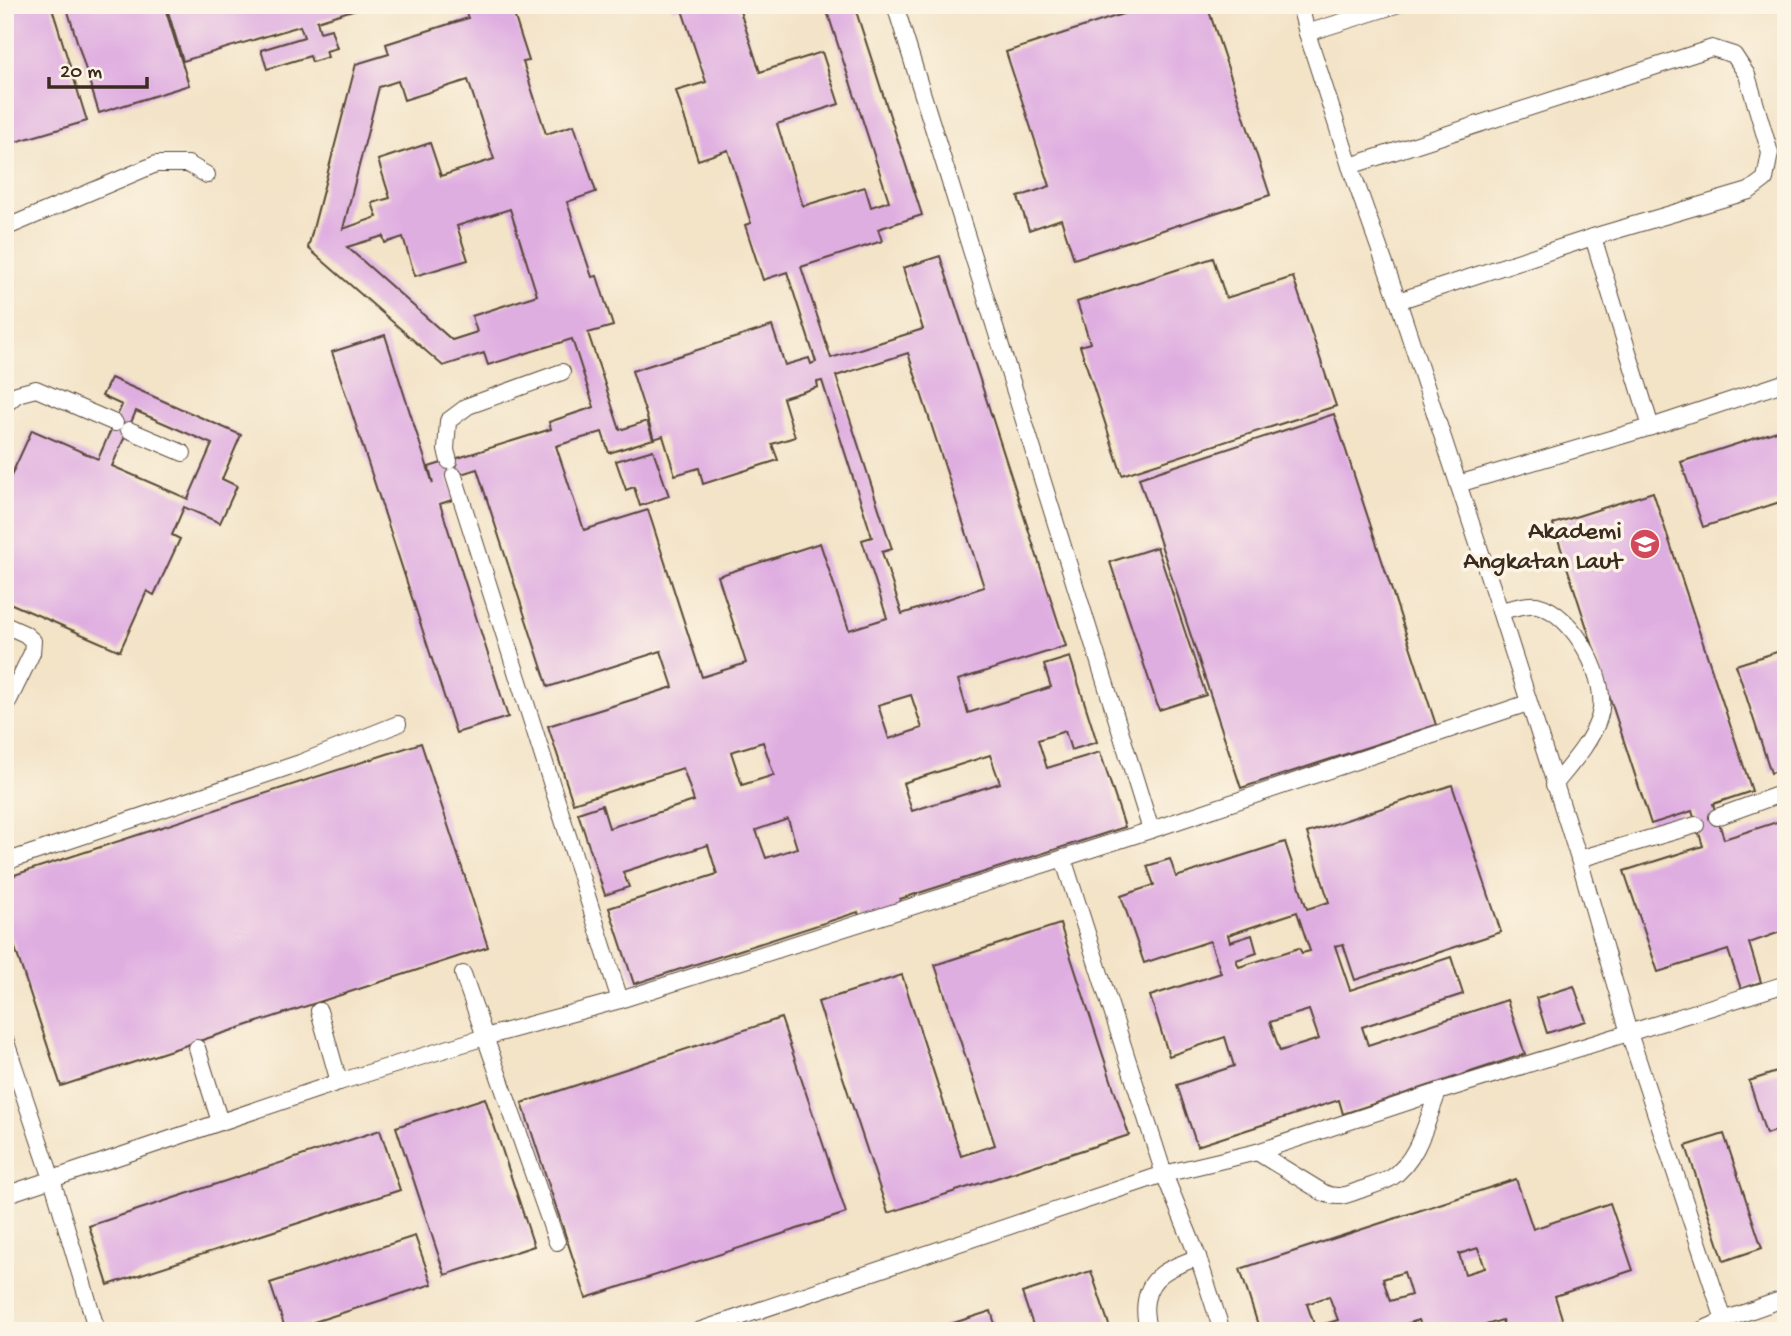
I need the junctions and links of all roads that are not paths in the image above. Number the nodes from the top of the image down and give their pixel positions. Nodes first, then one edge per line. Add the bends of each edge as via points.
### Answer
1 (895, 5) edge
2 (1300, 5) edge
3 (1396, 5) edge
4 (1307, 33) junction
5 (1350, 166) junction
6 (208, 175) dead end
7 (5, 228) edge
8 (1593, 237) junction
9 (1398, 301) junction
10 (562, 372) dead end
11 (1786, 382) edge
12 (5, 405) edge
13 (1651, 426) junction
14 (183, 453) dead end
15 (1458, 484) junction
16 (1500, 611) junction
17 (5, 625) edge
18 (1528, 703) junction
19 (5, 708) edge
20 (398, 724) dead end
21 (1554, 785) junction
22 (1786, 792) edge
23 (1717, 817) dead end
24 (1696, 825) dead end
25 (1151, 830) junction
26 (1063, 858) junction
27 (1579, 859) junction
28 (5, 864) edge
29 (463, 974) dead end
30 (1786, 984) edge
31 (620, 1000) junction
32 (319, 1011) dead end
33 (1629, 1034) junction
34 (485, 1037) junction
35 (5, 1039) edge
36 (197, 1048) dead end
37 (339, 1082) junction
38 (1438, 1092) junction
39 (220, 1122) junction
40 (1257, 1152) junction
41 (1164, 1174) junction
42 (52, 1179) junction
43 (5, 1195) edge
44 (557, 1242) dead end
45 (1198, 1257) junction
46 (1786, 1297) edge
47 (1724, 1320) junction
48 (5, 1325) edge
49 (705, 1330) edge
50 (7, 1331) edge
51 (97, 1331) edge
52 (1149, 1331) edge
53 (1222, 1331) edge
54 (1700, 1331) edge

1 - 25 lane
2 - 4 lane
3 - 4 lane
4 - 5 lane
5 - 8 lane via 1712,48 1734,55 1747,75 1770,153 1765,179 1749,191
5 - 9 lane
6 - 7 lane via 188,164 156,164
8 - 9 lane
8 - 13 lane
9 - 15 lane
10 - 31 lane via 468,406 448,421 446,450
11 - 13 lane
12 - 14 lane via 17,394 36,389
13 - 15 lane
15 - 16 lane
16 - 18 lane
16 - 21 lane via 1536,605 1557,615 1574,631 1599,677 1599,718
17 - 19 lane via 33,641 32,653
18 - 21 lane
18 - 25 lane
20 - 28 lane via 300,763
21 - 27 lane
22 - 23 lane
24 - 27 lane
25 - 26 lane
26 - 31 lane
26 - 41 lane
27 - 33 lane
29 - 34 lane
30 - 33 lane
31 - 34 lane
32 - 37 lane
33 - 38 lane
33 - 47 lane
34 - 37 lane
34 - 44 lane
35 - 42 lane
36 - 39 lane
37 - 39 lane
38 - 40 lane
38 - 40 lane via 1405,1166 1391,1178 1342,1196 1324,1193
39 - 42 lane
40 - 41 lane
41 - 45 lane
41 - 49 lane
42 - 43 lane
42 - 51 lane
45 - 52 lane via 1161,1274 1146,1295
45 - 53 lane
46 - 47 lane
47 - 54 lane
48 - 50 lane

